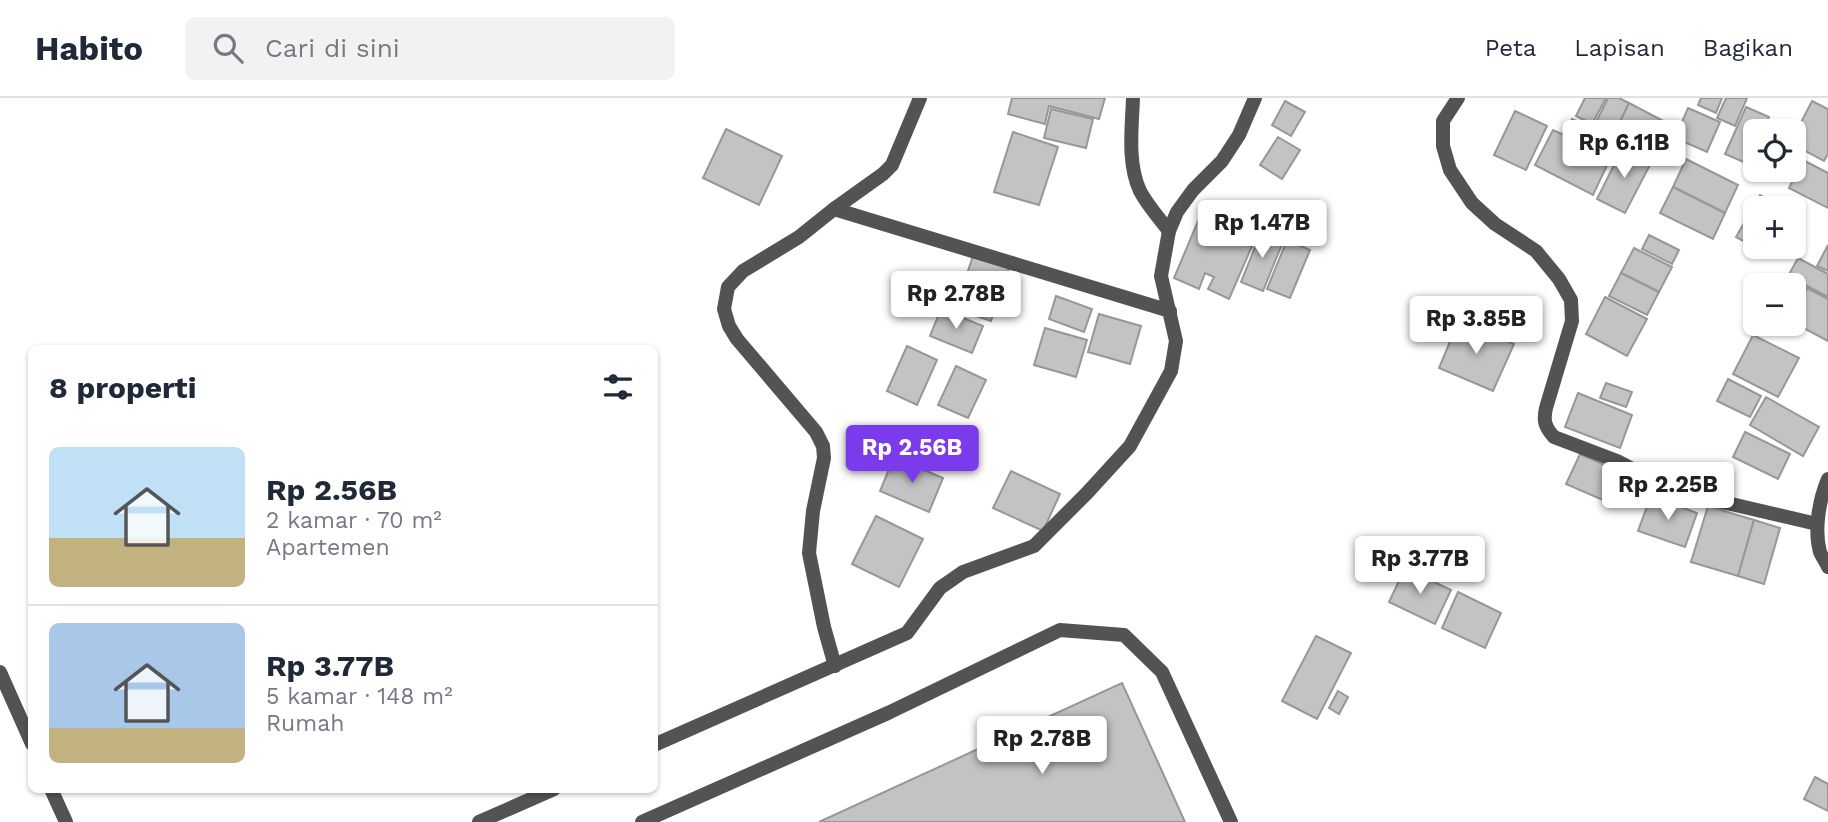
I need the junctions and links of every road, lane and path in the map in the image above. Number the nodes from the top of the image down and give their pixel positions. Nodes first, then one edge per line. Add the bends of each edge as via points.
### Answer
1 (920, 98) edge
2 (1133, 98) edge
3 (1255, 98) edge
4 (1458, 98) edge
5 (834, 209) junction
6 (1169, 231) junction
7 (1170, 311) junction
8 (1828, 479) edge
9 (1817, 524) junction
10 (1828, 567) edge
11 (835, 666) junction
12 (0, 672) edge
13 (28, 735) edge
14 (658, 743) edge
15 (53, 793) edge
16 (545, 793) edge
17 (66, 822) edge
18 (479, 822) edge
19 (642, 822) edge
20 (1231, 822) edge

1 - 5 street via 892,165
2 - 6 street via 1133,166 1147,203
3 - 6 street via 1239,135 1222,161 1193,190
4 - 9 street via 1443,121 1443,146 1450,170 1472,203 1536,251 1571,300 1572,321 1546,408 1548,430 1555,438 1697,496
5 - 7 street
5 - 11 street via 743,271 728,287 724,309 737,339 823,446 809,553
6 - 7 street via 1161,276
7 - 11 street via 1176,341 1171,371 1130,446 1087,494 1034,546 963,572 940,588 907,633
8 - 9 street
9 - 10 street via 1820,552
11 - 14 street
12 - 13 street
15 - 17 street
16 - 18 street
19 - 20 street via 888,713 1060,630 1124,635 1162,672

